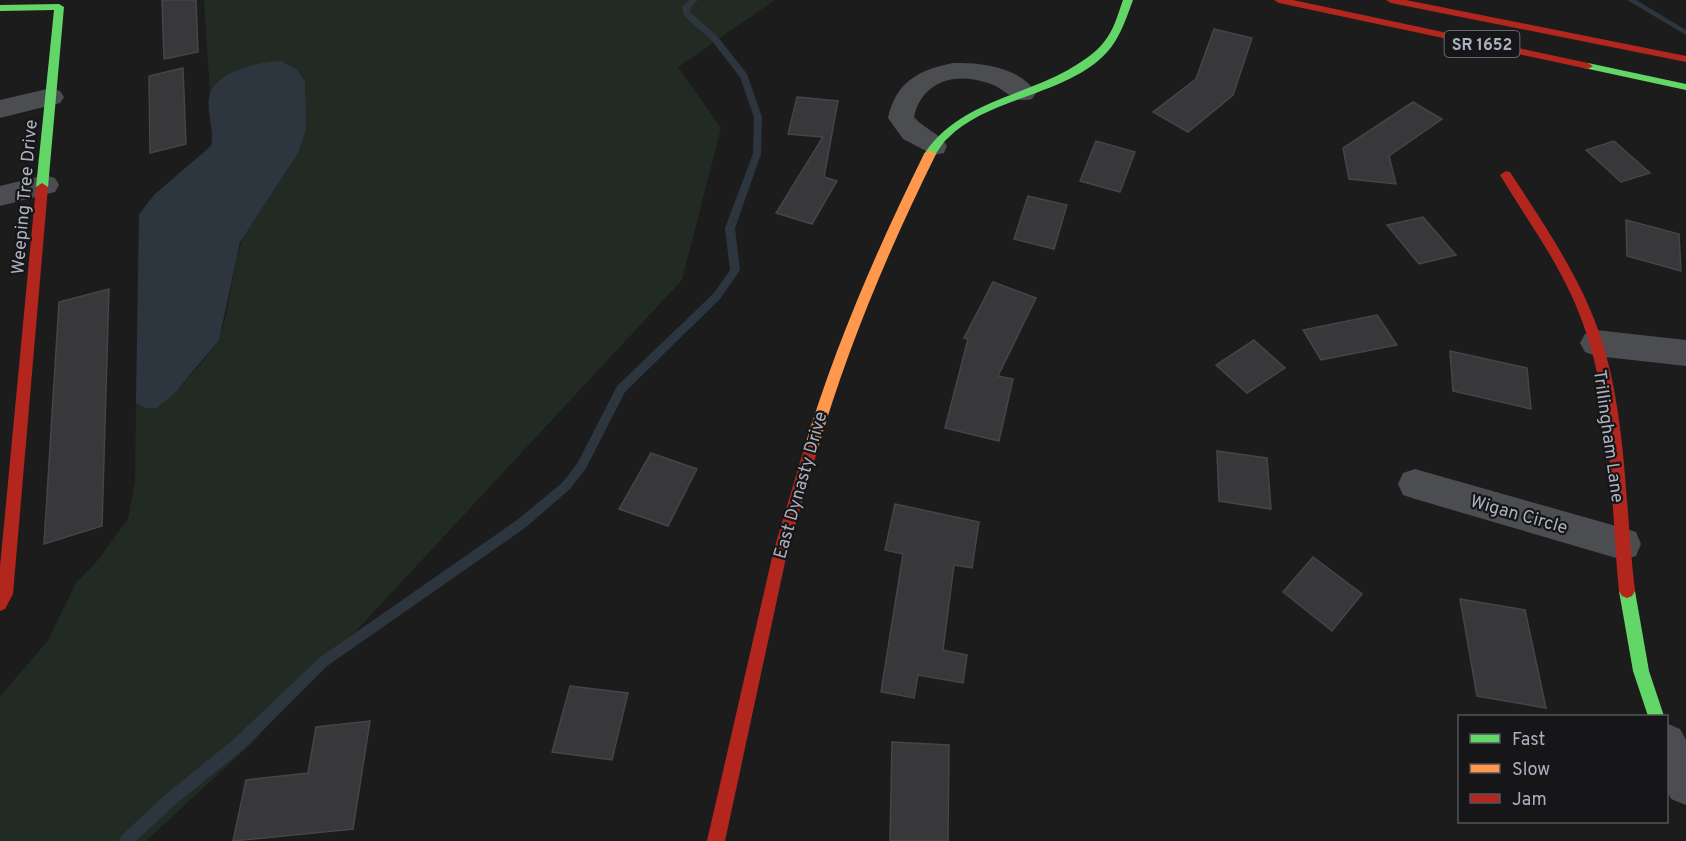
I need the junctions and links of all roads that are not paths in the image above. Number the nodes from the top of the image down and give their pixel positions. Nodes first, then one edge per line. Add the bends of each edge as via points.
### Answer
1 (1128, 0) edge
2 (1279, 0) edge
3 (1390, 0) edge
4 (0, 8) edge
5 (1686, 59) edge
6 (1686, 87) edge
7 (1023, 93) junction
8 (51, 97) junction
9 (0, 109) edge
10 (934, 146) junction
11 (1506, 175) dead end
12 (45, 185) junction
13 (0, 196) edge
14 (1596, 343) junction
15 (1686, 353) edge
16 (1415, 484) dead end
17 (1623, 544) junction
18 (0, 604) edge
19 (1655, 715) edge
20 (1668, 747) edge
21 (1686, 784) edge
22 (716, 841) edge

1 - 7 street, East Dynasty Drive via 1114,36 1103,50 1060,79
2 - 6 street, SR 1652
3 - 5 street, SR 1652
4 - 8 street, Weeping Tree Drive via 60,7
7 - 10 street, East Dynasty Drive via 956,126
7 - 10 street via 1001,78 976,71 953,70 916,84 902,102 901,118 912,133
8 - 9 street
8 - 12 street, Weeping Tree Drive
10 - 22 street, East Dynasty Drive via 884,245 830,381 780,553
11 - 14 street, Trillingham Lane via 1563,266
12 - 13 street
12 - 18 street, Weeping Tree Drive via 5,594
14 - 15 street
14 - 17 street, Trillingham Lane via 1615,458
16 - 17 street, Wigan Circle
17 - 19 street, Trillingham Lane via 1629,622
20 - 21 street

